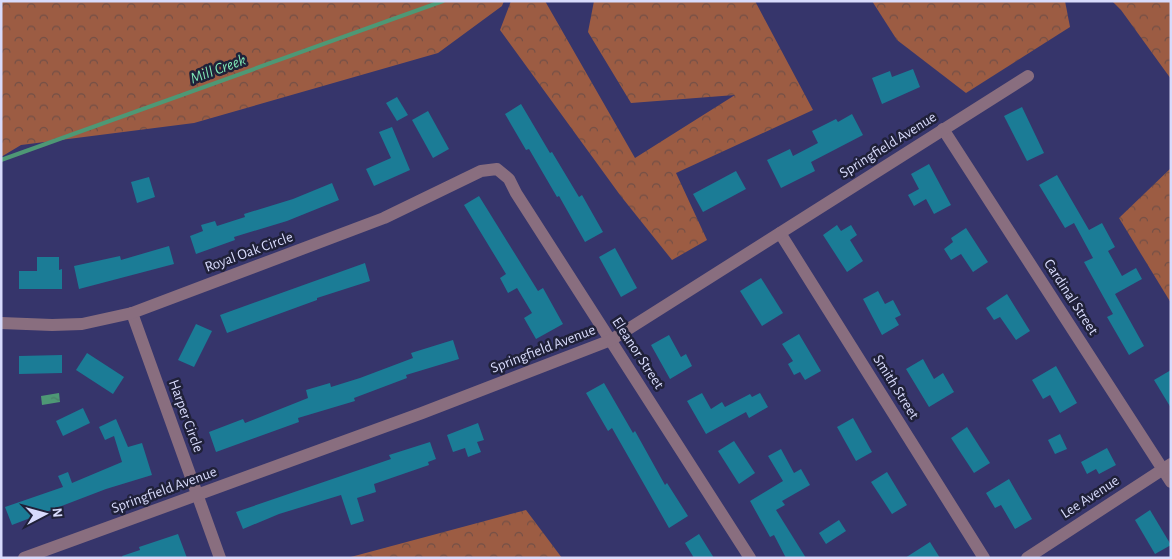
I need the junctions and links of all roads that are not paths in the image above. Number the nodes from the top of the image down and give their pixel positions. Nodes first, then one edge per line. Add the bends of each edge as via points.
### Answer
1 (1028, 76) dead end
2 (943, 129) junction
3 (497, 169) joint
4 (780, 233) junction
5 (132, 313) junction
6 (1, 322) edge
7 (611, 340) junction
8 (1167, 466) edge
9 (1171, 482) edge
10 (198, 495) junction
11 (24, 558) edge
12 (220, 558) edge
13 (750, 558) edge
14 (984, 558) edge
15 (1027, 558) edge

1 - 2 street, Springfield Avenue
2 - 4 street, Springfield Avenue
2 - 8 street, Cardinal Street
3 - 5 street, Royal Oak Circle via 481,171 384,218
3 - 7 street, Eleanor Street via 509,179
4 - 7 street, Springfield Avenue
4 - 14 street, Smith Street
5 - 6 street, Royal Oak Circle via 82,324 52,326
5 - 10 street, Harper Circle
7 - 10 street, Springfield Avenue
7 - 13 street, Eleanor Street
8 - 9 street, Cardinal Street
8 - 15 street, Lee Avenue
10 - 11 street, Springfield Avenue
10 - 12 street, Harper Circle

